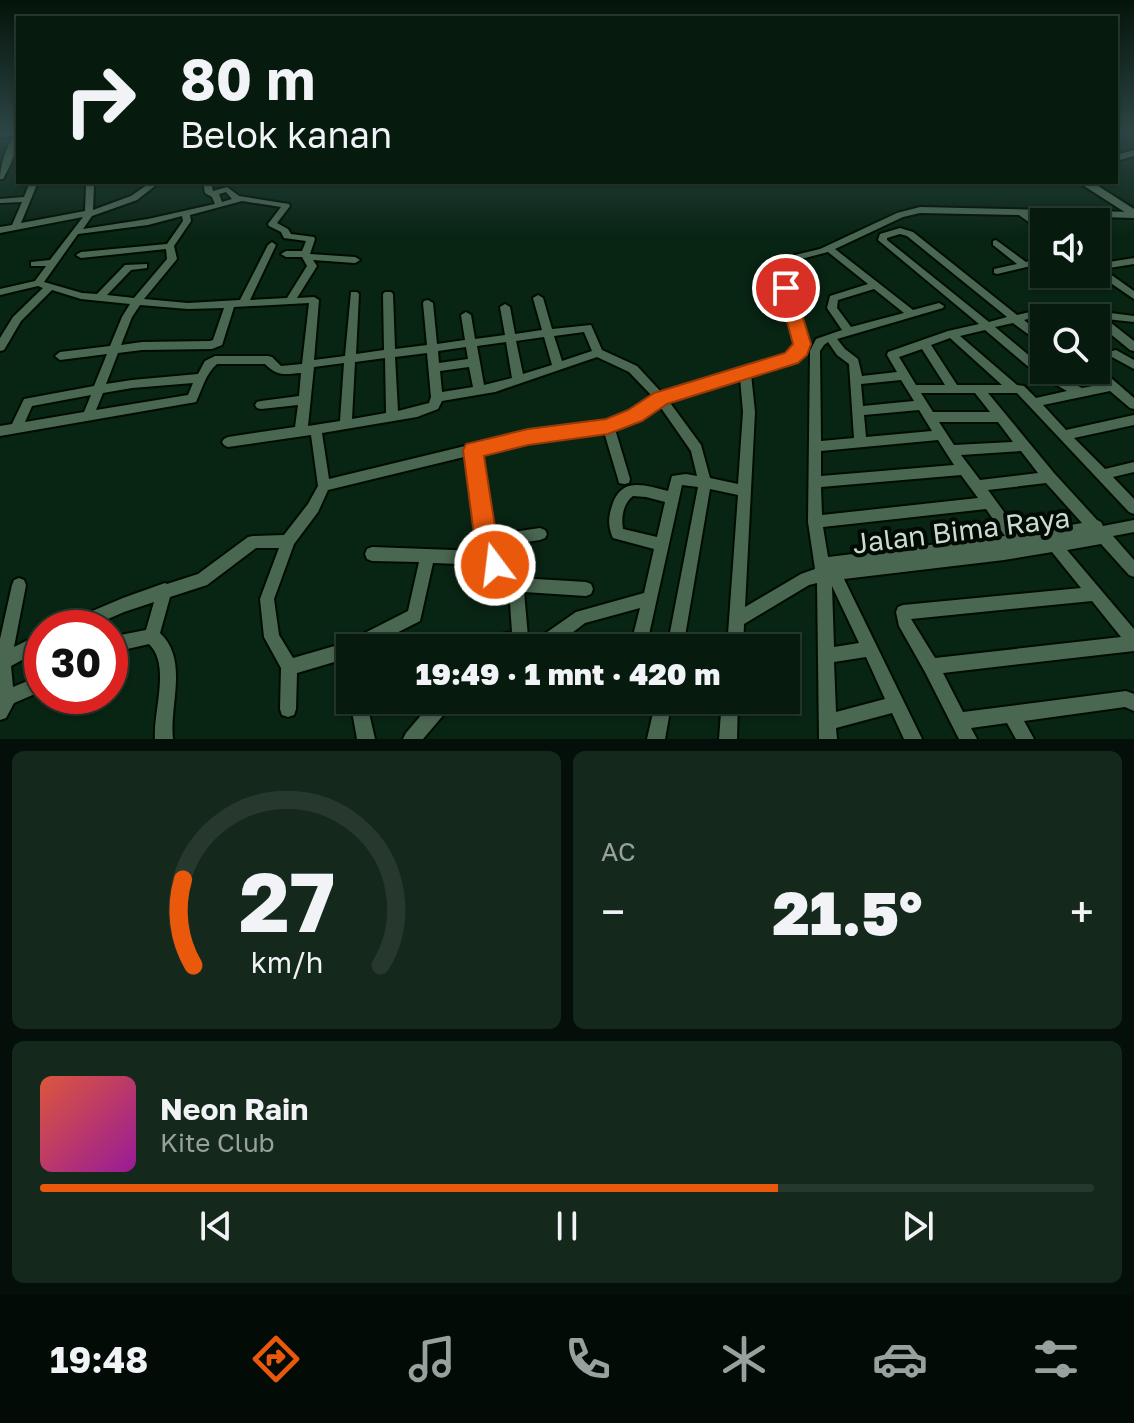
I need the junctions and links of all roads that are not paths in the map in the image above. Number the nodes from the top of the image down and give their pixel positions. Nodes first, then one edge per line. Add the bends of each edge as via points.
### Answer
1 (33, 184) edge
2 (153, 184) edge
3 (208, 184) edge
4 (1089, 184) edge
5 (1090, 184) edge
6 (90, 185) dead end
7 (211, 194) junction
8 (26, 199) junction
9 (237, 199) junction
10 (0, 201) edge
11 (220, 205) junction
12 (1134, 208) edge
13 (1019, 211) junction
14 (1030, 211) edge
15 (88, 213) junction
16 (186, 214) junction
17 (1110, 214) edge
18 (1134, 215) edge
19 (1030, 219) edge
20 (18, 229) junction
21 (0, 230) edge
22 (77, 232) junction
23 (996, 243) dead end
24 (272, 245) dead end
25 (170, 246) junction
26 (828, 248) junction
27 (286, 254) dead end
28 (81, 255) dead end
29 (307, 256) junction
30 (355, 260) dead end
31 (1134, 261) edge
32 (54, 263) junction
33 (34, 264) dead end
34 (1030, 264) edge
35 (1024, 265) junction
36 (1110, 265) edge
37 (144, 266) dead end
38 (997, 271) dead end
39 (1110, 278) edge
40 (38, 283) junction
41 (876, 285) junction
42 (51, 286) junction
43 (0, 292) edge
44 (354, 294) dead end
45 (388, 294) dead end
46 (1134, 296) edge
47 (100, 297) junction
48 (538, 298) dead end
49 (291, 300) junction
50 (137, 301) junction
51 (428, 303) dead end
52 (243, 304) junction
53 (229, 306) junction
54 (939, 306) dead end
55 (505, 307) dead end
56 (912, 314) junction
57 (466, 315) dead end
58 (1110, 315) edge
59 (1030, 316) edge
60 (1015, 318) junction
61 (1134, 319) edge
62 (986, 325) junction
63 (1110, 327) edge
64 (1030, 330) edge
65 (848, 331) junction
66 (547, 332) junction
67 (952, 334) junction
68 (509, 336) junction
69 (830, 337) junction
70 (471, 342) junction
71 (924, 344) junction
72 (1, 345) edge
73 (431, 347) junction
74 (966, 347) junction
75 (1134, 347) edge
76 (112, 350) junction
77 (392, 353) junction
78 (598, 353) junction
79 (1116, 354) dead end
80 (60, 356) dead end
81 (351, 358) junction
82 (473, 362) junction
83 (557, 364) junction
84 (1134, 364) edge
85 (309, 366) junction
86 (434, 368) junction
87 (745, 374) junction
88 (905, 375) junction
89 (201, 378) junction
90 (518, 378) junction
91 (857, 380) junction
92 (97, 389) junction
93 (915, 389) junction
94 (954, 389) junction
95 (1014, 389) junction
96 (979, 390) junction
97 (996, 390) junction
98 (479, 391) junction
99 (1082, 393) junction
100 (437, 397) junction
101 (660, 398) junction
102 (304, 400) junction
103 (1034, 403) junction
104 (261, 405) dead end
105 (923, 405) junction
106 (1134, 405) edge
107 (857, 411) junction
108 (89, 414) junction
109 (392, 417) junction
110 (931, 417) junction
111 (1000, 417) junction
112 (1134, 420) edge
113 (346, 425) junction
114 (608, 427) junction
115 (16, 428) junction
116 (316, 430) junction
117 (0, 431) edge
118 (301, 432) junction
119 (941, 435) junction
120 (1064, 435) junction
121 (228, 442) dead end
122 (861, 443) junction
123 (818, 446) junction
124 (1025, 446) junction
125 (473, 450) junction
126 (951, 450) junction
127 (1134, 467) edge
128 (965, 469) junction
129 (1101, 475) junction
130 (1049, 477) junction
131 (624, 479) dead end
132 (705, 482) junction
133 (816, 482) junction
134 (324, 486) junction
135 (977, 486) junction
136 (743, 490) junction
137 (671, 498) junction
138 (989, 503) junction
139 (1134, 508) edge
140 (815, 522) junction
141 (1134, 526) edge
142 (1101, 532) junction
143 (540, 534) dead end
144 (1050, 540) junction
145 (288, 541) junction
146 (1017, 541) junction
147 (487, 542) junction
148 (662, 545) junction
149 (372, 554) dead end
150 (427, 557) junction
151 (488, 558) junction
152 (826, 570) junction
153 (1134, 570) edge
154 (19, 585) dead end
155 (516, 585) junction
156 (586, 589) dead end
157 (165, 590) junction
158 (1093, 594) junction
159 (650, 598) junction
160 (114, 610) edge
161 (738, 619) junction
162 (382, 634) edge
163 (519, 634) edge
164 (558, 634) edge
165 (641, 634) edge
166 (678, 634) edge
167 (736, 634) edge
168 (152, 636) junction
169 (128, 641) edge
170 (1134, 642) edge
171 (869, 649) junction
172 (24, 650) edge
173 (336, 655) edge
174 (826, 656) junction
175 (2, 662) edge
176 (931, 666) junction
177 (289, 667) junction
178 (24, 694) edge
179 (1134, 703) edge
180 (896, 704) junction
181 (3, 706) edge
182 (288, 709) dead end
183 (1011, 713) junction
184 (361, 714) edge
185 (432, 714) edge
186 (659, 714) edge
187 (729, 714) edge
188 (958, 721) junction
189 (828, 730) edge
190 (164, 739) edge
191 (366, 739) edge
192 (412, 739) edge
193 (656, 739) edge
194 (728, 739) edge
195 (913, 739) edge
196 (968, 739) edge
197 (1025, 739) edge

1 - 8 street
2 - 15 street via 134,198
3 - 7 street
4 - 18 street
5 - 12 street
6 - 15 street
7 - 9 street via 227,189
7 - 11 street
8 - 10 street
8 - 20 street
9 - 11 street
9 - 29 street via 286,206 272,224 287,236 311,239
11 - 16 street
13 - 14 street
13 - 19 street
13 - 26 street via 914,211
15 - 20 street
15 - 22 street
16 - 22 street
16 - 25 street via 187,221
17 - 18 street
20 - 21 street
22 - 32 street
23 - 35 street
24 - 52 street
25 - 28 street
25 - 50 street via 171,261
26 - 41 street
26 - 87 street via 798,257 786,271 787,299 801,350
27 - 29 street
29 - 30 street
29 - 49 street via 312,269
31 - 36 street
32 - 33 street
32 - 40 street
34 - 35 street
35 - 38 street
37 - 47 street via 128,267
39 - 46 street
40 - 42 street
40 - 43 street
41 - 56 street
41 - 65 street via 833,298 832,308
42 - 47 street
42 - 72 street via 17,319
44 - 81 street
45 - 77 street
47 - 50 street
48 - 66 street
49 - 52 street
49 - 85 street via 316,302
50 - 53 street
50 - 76 street
51 - 73 street
52 - 53 street
53 - 76 street via 214,344
54 - 56 street
55 - 68 street
56 - 65 street
57 - 70 street
58 - 61 street
59 - 60 street
60 - 62 street
60 - 62 street via 907,232 883,236
60 - 64 street
62 - 67 street
62 - 99 street via 1052,381
63 - 75 street
65 - 69 street
66 - 68 street
66 - 78 street via 586,327
66 - 83 street
67 - 71 street
67 - 74 street
68 - 70 street
68 - 90 street
69 - 91 street via 854,362
69 - 123 street via 815,351
70 - 73 street
70 - 82 street
71 - 88 street via 892,355
71 - 94 street
73 - 77 street
73 - 86 street
74 - 95 street
74 - 97 street
76 - 80 street
76 - 92 street
77 - 81 street
77 - 109 street
78 - 83 street
78 - 101 street via 633,369
79 - 84 street
81 - 85 street
81 - 113 street
82 - 86 street
82 - 98 street
83 - 90 street
85 - 89 street via 278,370 268,360 215,360
85 - 102 street
86 - 100 street
87 - 101 street
87 - 136 street via 749,412
88 - 91 street
88 - 93 street
89 - 92 street
89 - 108 street via 192,399
90 - 98 street
91 - 107 street
92 - 108 street
92 - 115 street via 27,402
93 - 94 street
93 - 105 street
94 - 96 street
95 - 97 street
95 - 103 street
96 - 97 street
96 - 111 street
98 - 100 street
99 - 103 street
99 - 106 street via 1110,384
100 - 109 street via 428,409
101 - 114 street
101 - 132 street via 697,449
102 - 104 street
102 - 118 street
103 - 120 street
105 - 107 street
105 - 110 street
107 - 122 street
108 - 115 street
109 - 113 street
110 - 111 street
110 - 119 street
111 - 124 street
112 - 120 street
113 - 116 street
114 - 125 street
114 - 131 street
115 - 117 street
116 - 118 street
116 - 134 street
118 - 121 street
119 - 122 street
119 - 126 street
120 - 129 street
122 - 123 street
123 - 133 street
124 - 126 street
124 - 130 street
125 - 134 street
125 - 147 street
126 - 128 street
127 - 129 street
128 - 133 street
128 - 135 street
129 - 139 street
130 - 135 street
130 - 142 street
132 - 136 street
132 - 137 street via 680,479
132 - 166 street
133 - 140 street
134 - 145 street
135 - 138 street
136 - 161 street
137 - 148 street
137 - 148 street via 627,491 620,498 614,526 618,534
138 - 140 street
138 - 146 street
140 - 152 street
141 - 142 street, Jalan Bima Raya
142 - 144 street, Jalan Bima Raya
142 - 153 street
143 - 147 street
144 - 146 street, Jalan Bima Raya
144 - 152 street, Jalan Bima Raya
144 - 158 street
145 - 157 street via 253,542 209,576
145 - 177 street via 267,599 272,637
146 - 152 street, Jalan Bima Raya
147 - 151 street
148 - 159 street
149 - 150 street
150 - 151 street
150 - 162 street via 415,616
151 - 155 street
152 - 161 street
152 - 171 street
152 - 174 street
154 - 175 street
155 - 156 street
155 - 163 street
157 - 160 street
157 - 168 street
158 - 170 street
158 - 176 street via 903,612
159 - 164 street via 581,617
159 - 165 street
161 - 167 street
168 - 169 street
168 - 190 street via 162,643 166,657
170 - 176 street
171 - 174 street
171 - 180 street
172 - 175 street
173 - 177 street
174 - 189 street
175 - 181 street
176 - 188 street
177 - 182 street
178 - 181 street
179 - 183 street via 1126,699
180 - 189 street
180 - 195 street
183 - 188 street
183 - 197 street
184 - 191 street
185 - 192 street
186 - 193 street
187 - 194 street
188 - 196 street

